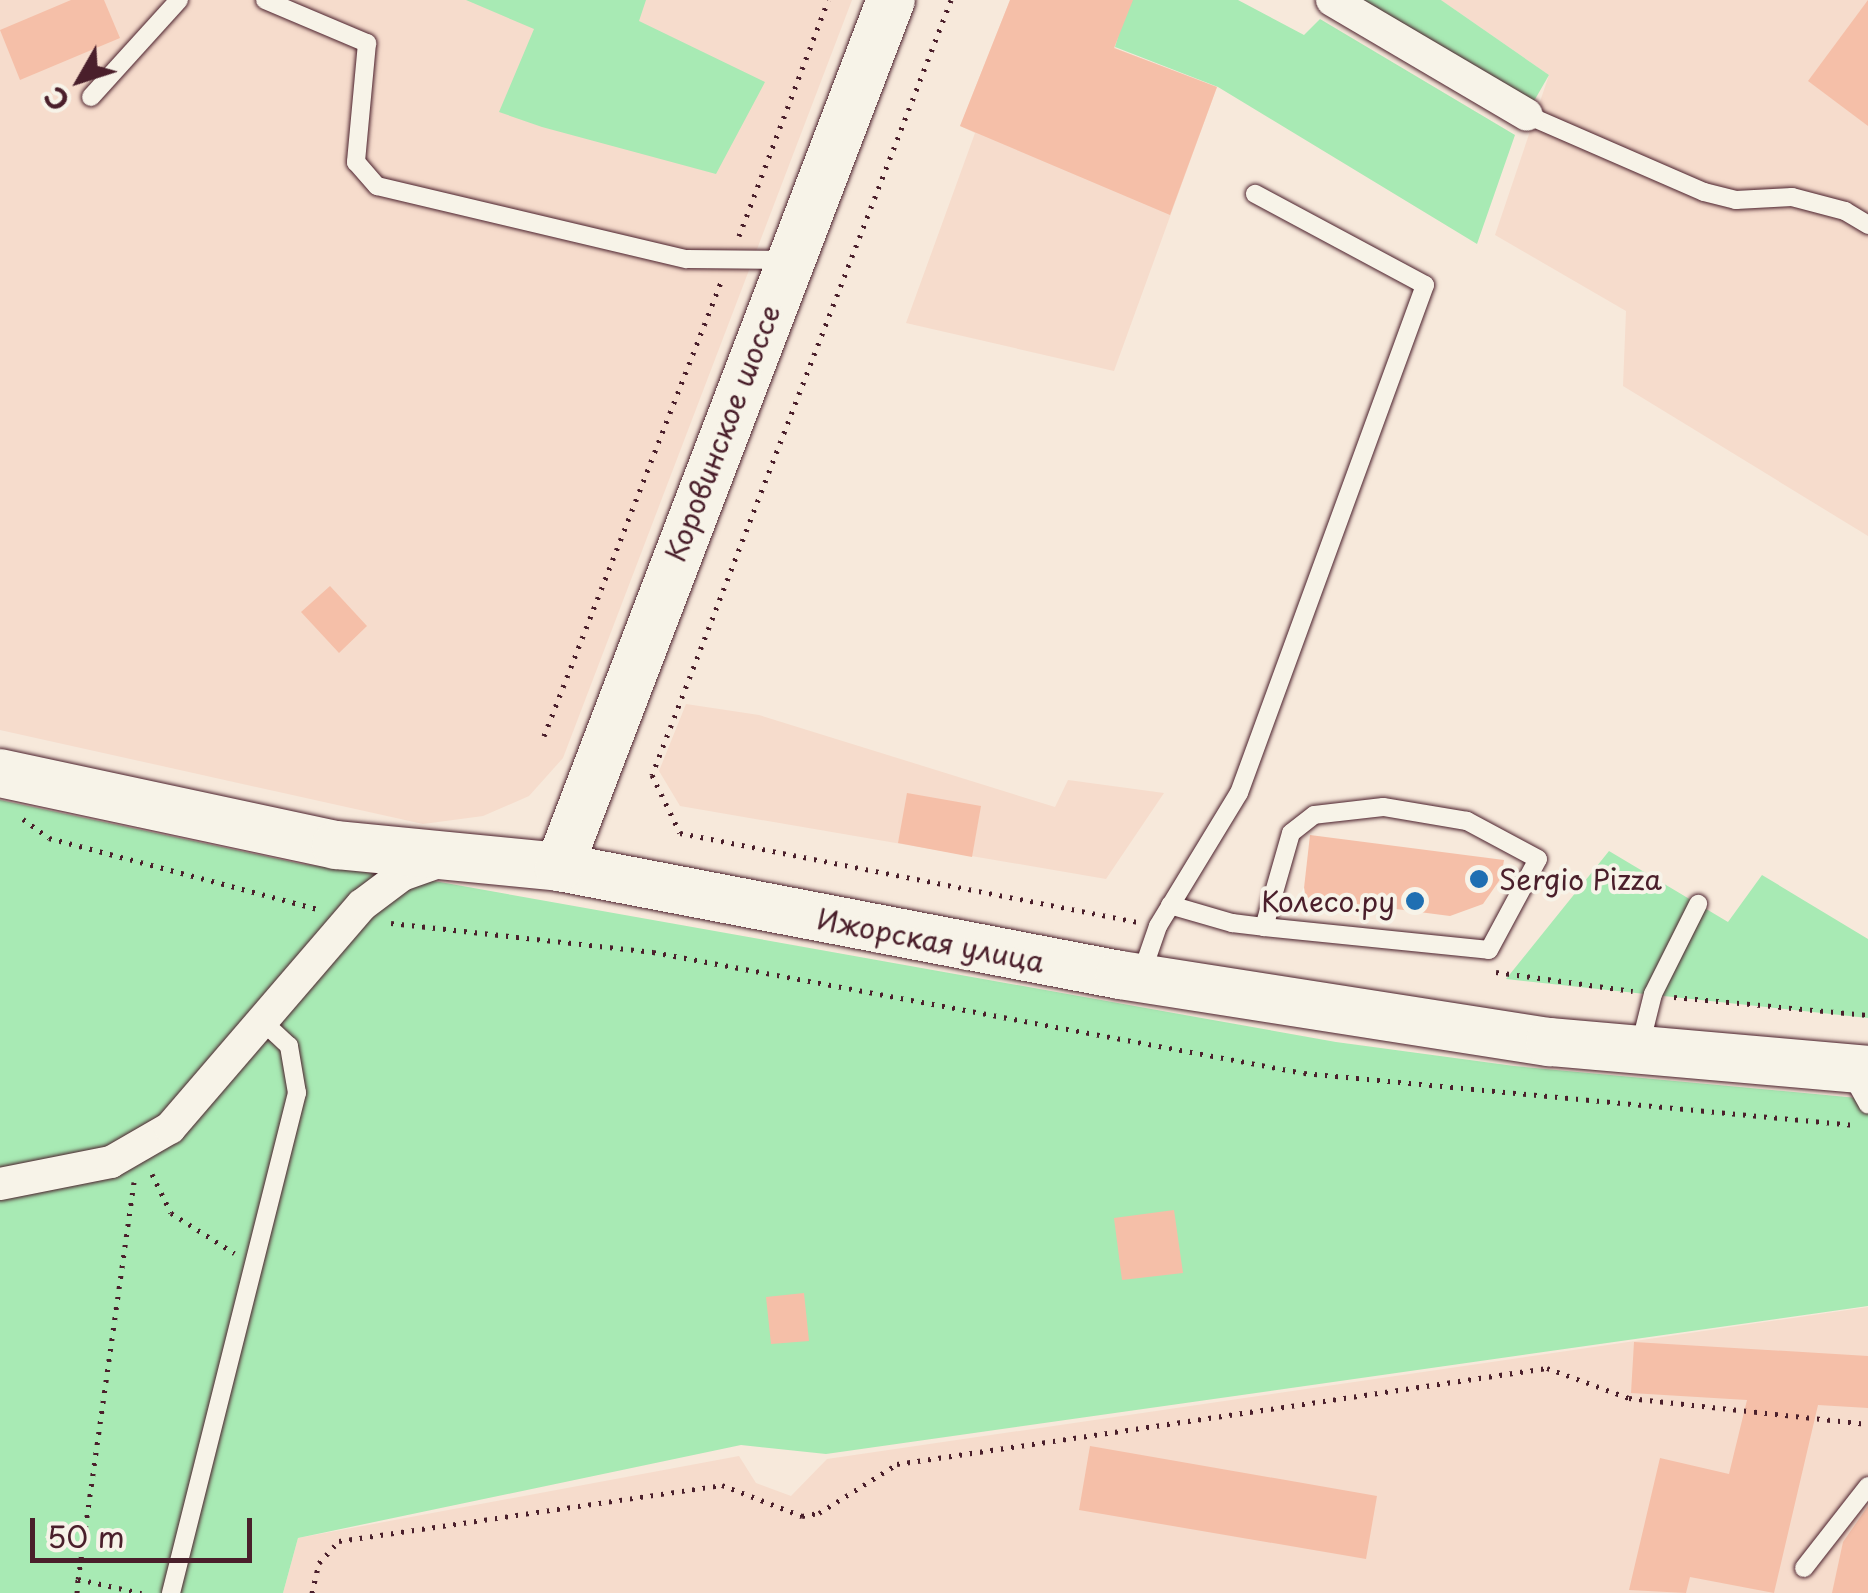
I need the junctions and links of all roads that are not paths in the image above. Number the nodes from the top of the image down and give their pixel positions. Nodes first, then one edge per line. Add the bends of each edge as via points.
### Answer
1 (178, 0) edge
2 (265, 0) edge
3 (891, 0) edge
4 (1332, 0) edge
5 (92, 97) dead end
6 (1526, 115) joint
7 (1255, 194) dead end
8 (1868, 225) edge
9 (790, 260) junction
10 (6, 792) edge
11 (448, 859) junction
12 (559, 867) junction
13 (1698, 904) dead end
14 (1170, 905) junction
15 (1264, 926) junction
16 (1140, 978) junction
17 (265, 1024) junction
18 (1639, 1050) junction
19 (1861, 1082) edge
20 (0, 1184) edge
21 (1868, 1486) edge
22 (1804, 1568) dead end
23 (171, 1593) edge

1 - 5 lane
2 - 9 lane via 367,43 356,162 377,186 687,260
3 - 9 main road, Коровинское шоссе
4 - 6 street
6 - 8 lane via 1704,192 1736,200 1807,200
7 - 14 lane via 1425,285 1239,793
9 - 12 main road, Коровинское шоссе
10 - 11 main road, Ижорская улица
11 - 12 main road, Ижорская улица
11 - 17 street via 402,875 351,919
12 - 16 main road, Ижорская улица
13 - 18 lane via 1653,994
14 - 15 lane
14 - 16 lane
15 - 15 lane via 1489,950 1538,859 1467,821 1383,806 1314,815 1292,833
16 - 18 main road, Ижорская улица
17 - 20 street via 170,1128 140,1149 112,1162
17 - 23 lane via 288,1046 298,1092
18 - 19 main road, Ижорская улица
21 - 22 lane

